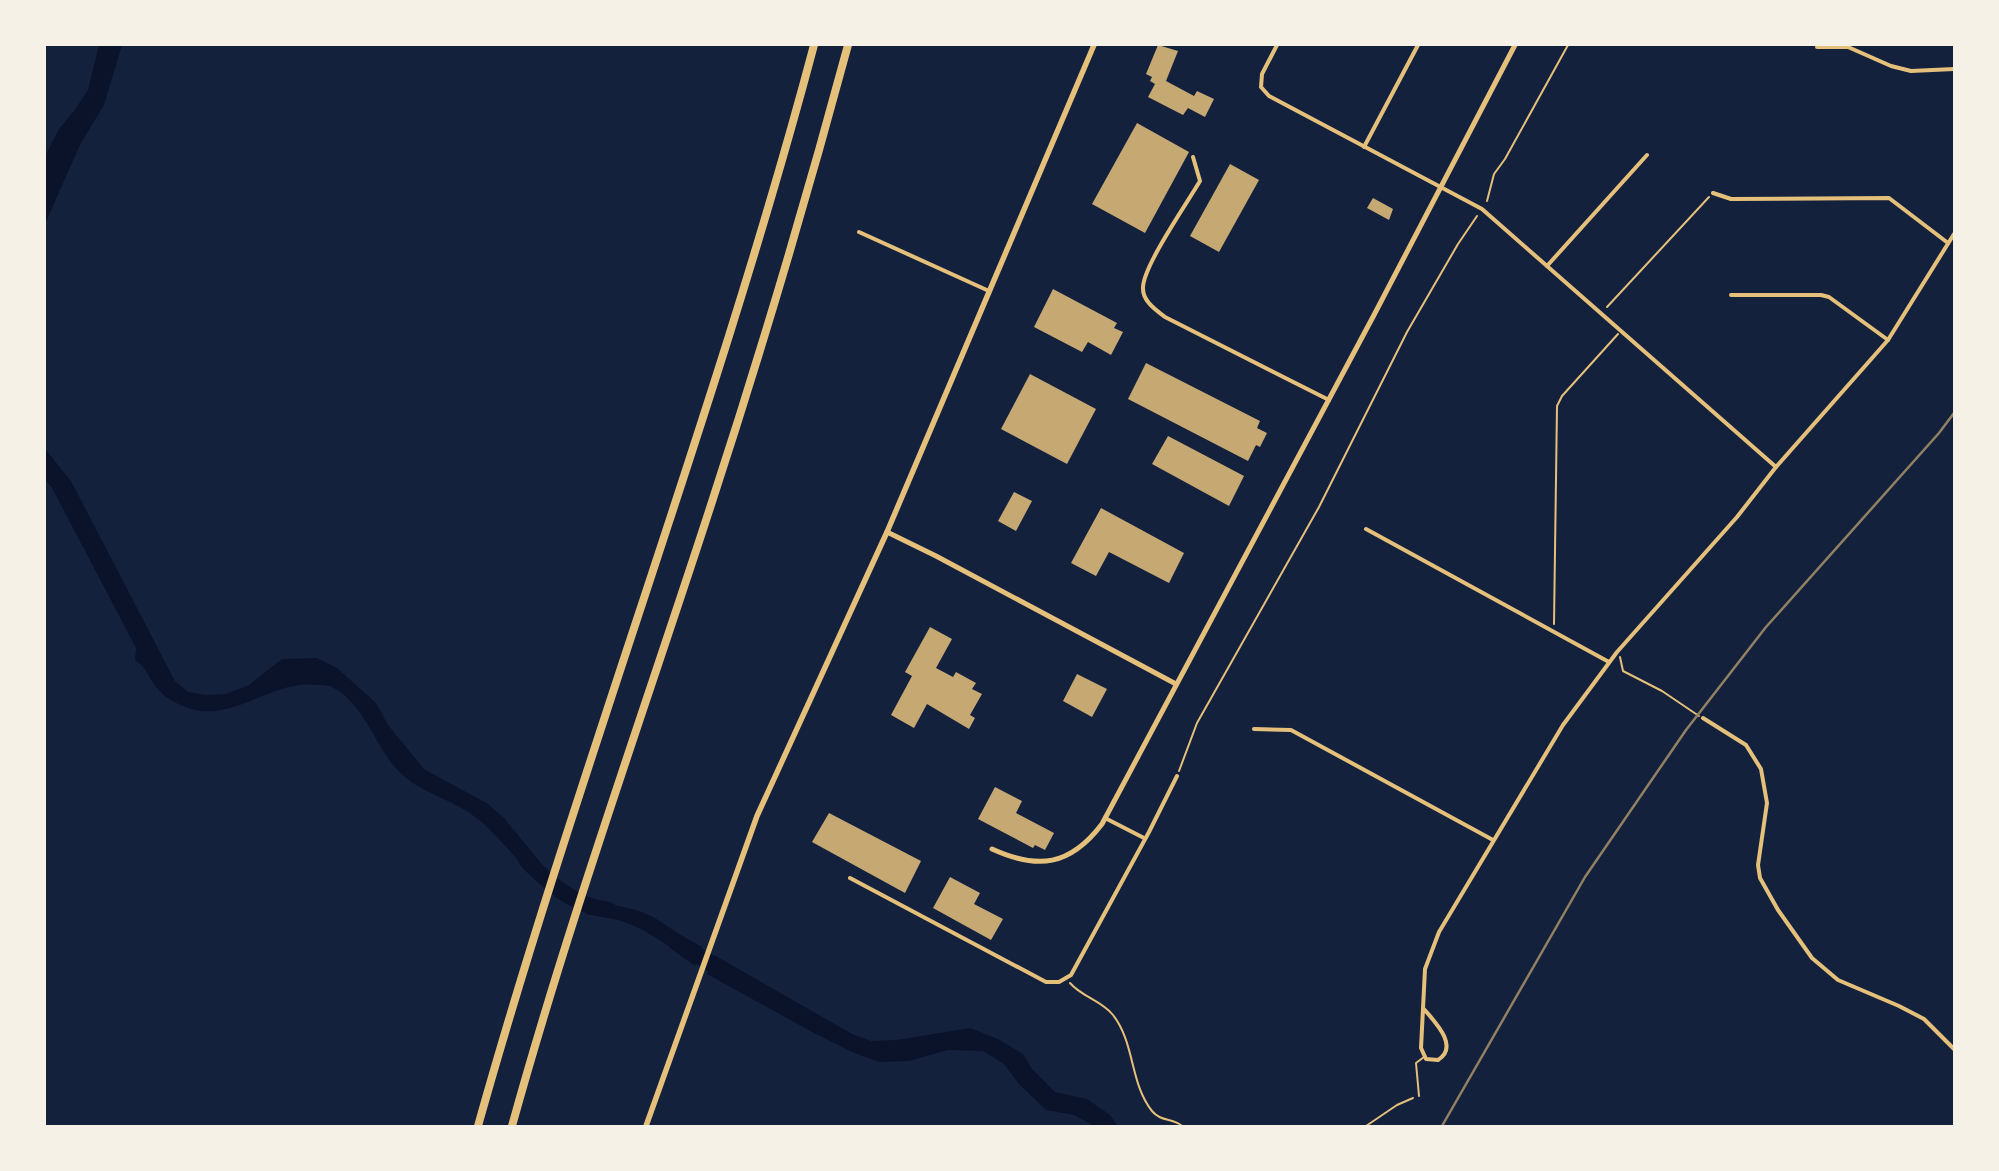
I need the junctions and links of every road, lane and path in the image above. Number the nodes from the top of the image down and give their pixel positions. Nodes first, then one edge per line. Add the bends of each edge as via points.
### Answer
1 (814, 45) edge
2 (848, 45) edge
3 (1094, 45) edge
4 (1277, 45) edge
5 (1418, 45) edge
6 (1515, 45) edge
7 (1568, 45) edge
8 (1817, 47) dead end
9 (1954, 69) edge
10 (1364, 147) junction
11 (1647, 155) dead end
12 (1193, 157) dead end
13 (1442, 187) junction
14 (1713, 193) joint
15 (1487, 201) dead end
16 (1477, 216) dead end
17 (859, 232) dead end
18 (1954, 234) edge
19 (1948, 244) junction
20 (1548, 266) junction
21 (989, 291) junction
22 (1731, 295) dead end
23 (1607, 307) dead end
24 (1621, 331) junction
25 (1888, 340) junction
26 (1329, 400) junction
27 (1776, 467) junction
28 (1366, 529) dead end
29 (887, 532) junction
30 (1554, 630) junction
31 (1617, 652) junction
32 (1609, 662) junction
33 (1176, 684) junction
34 (1703, 718) joint
35 (1254, 729) dead end
36 (1177, 776) joint
37 (1106, 818) junction
38 (1144, 838) junction
39 (1493, 840) junction
40 (992, 849) dead end
41 (850, 878) dead end
42 (1067, 979) junction
43 (1423, 1008) junction
44 (1954, 1049) edge
45 (1424, 1057) junction
46 (1419, 1096) joint
47 (478, 1126) edge
48 (512, 1126) edge
49 (646, 1126) edge
50 (1182, 1126) edge
51 (1366, 1126) edge

1 - 47 highway via 741,299 562,847
2 - 48 highway via 768,326 589,869
3 - 21 main road
4 - 10 street via 1262,74 1260,87 1269,96
5 - 10 street
6 - 13 street
7 - 15 path via 1494,174
8 - 9 street via 1848,47 1911,71
10 - 13 street
11 - 20 street
12 - 26 street via 1200,181 1155,256 1143,288 1147,302 1165,317
13 - 20 street via 1482,209
13 - 26 street
14 - 19 street via 1731,199 1889,198
14 - 23 path
16 - 36 path via 1407,332 1319,507 1214,691
17 - 21 street
18 - 19 street
19 - 25 street
20 - 24 street
21 - 29 main road
22 - 25 street via 1828,297
24 - 27 street
24 - 30 path via 1562,396 1557,406
25 - 27 street
26 - 33 street
27 - 31 street via 1737,517
28 - 30 street
29 - 33 street
29 - 49 main road via 757,816
30 - 32 street
31 - 32 street
31 - 34 path via 1621,656 1623,671 1662,691
32 - 39 street via 1563,724
33 - 37 street
34 - 44 street via 1746,745 1761,769 1767,803 1758,865 1760,878 1812,958 1838,980 1924,1019
35 - 39 street via 1291,730
36 - 38 street
37 - 38 street
37 - 40 street via 1083,845 1054,860 1029,862
38 - 42 street
39 - 43 street via 1439,932 1425,969
41 - 42 street via 1046,982
42 - 50 path via 1075,989 1112,1014 1121,1027 1141,1089 1152,1111 1161,1119 1178,1122
43 - 45 street via 1421,1048
43 - 45 street via 1444,1033 1446,1046 1438,1060
45 - 46 lane via 1416,1063
46 - 51 path via 1397,1105

